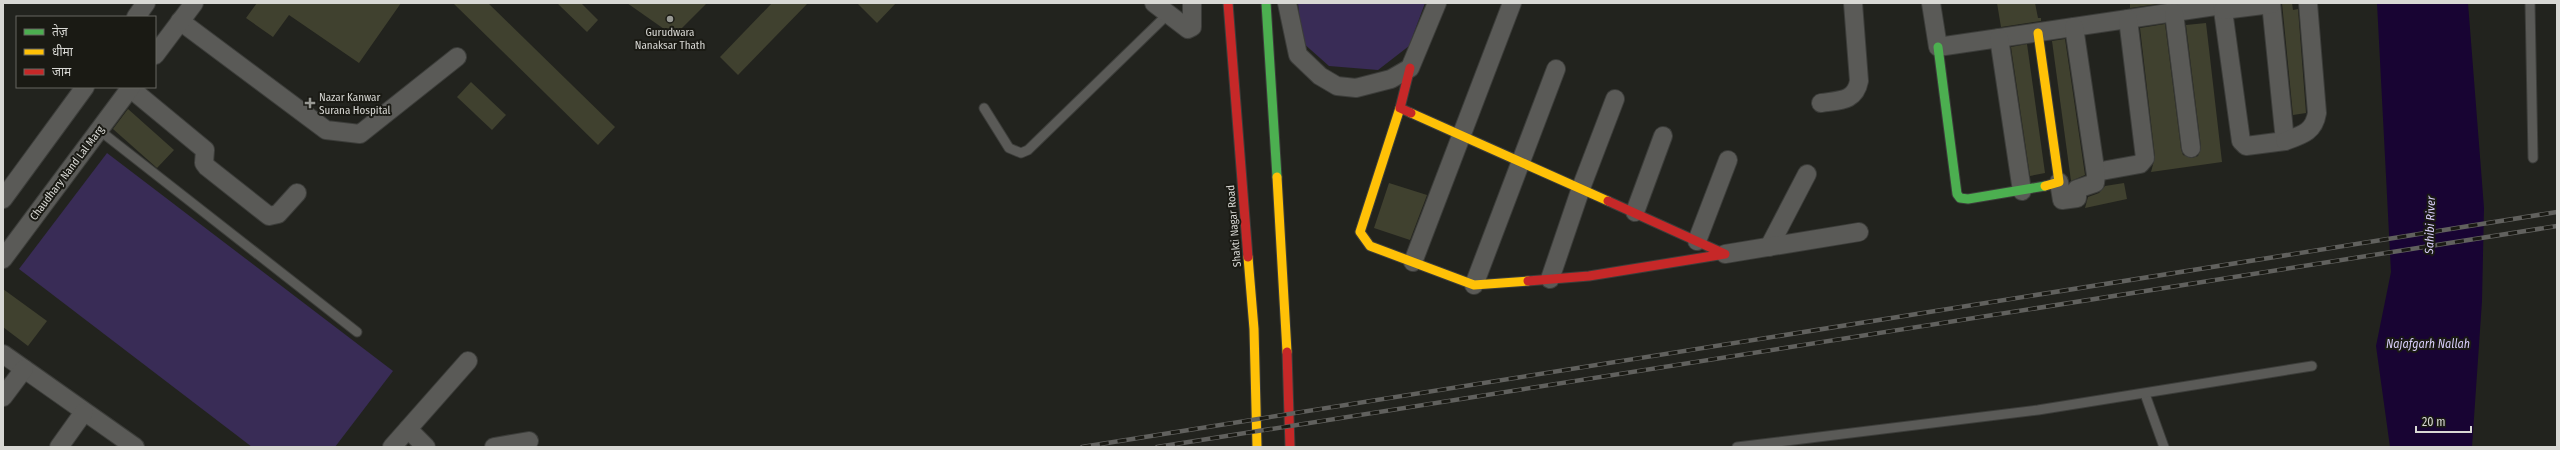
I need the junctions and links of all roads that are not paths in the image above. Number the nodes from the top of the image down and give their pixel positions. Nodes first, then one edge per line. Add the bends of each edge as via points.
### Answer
1 (146, 3) edge
2 (194, 3) edge
3 (1154, 3) edge
4 (1192, 3) edge
5 (1228, 3) edge
6 (1266, 3) edge
7 (1287, 3) edge
8 (1437, 3) edge
9 (1512, 3) edge
10 (1853, 3) edge
11 (1931, 3) edge
12 (2308, 3) edge
13 (2530, 3) edge
14 (2271, 4) edge
15 (2223, 6) edge
16 (2174, 13) junction
17 (1168, 14) junction
18 (137, 16) edge
19 (2128, 19) junction
20 (180, 21) junction
21 (2074, 27) junction
22 (2038, 33) junction
23 (1999, 38) junction
24 (1938, 47) junction
25 (156, 54) edge
26 (458, 57) dead end
27 (1410, 68) junction
28 (1556, 69) dead end
29 (84, 88) edge
30 (131, 88) edge
31 (1615, 99) dead end
32 (1821, 103) dead end
33 (984, 108) dead end
34 (1400, 108) junction
35 (99, 130) junction
36 (1462, 135) junction
37 (1663, 136) dead end
38 (2285, 141) junction
39 (2191, 148) dead end
40 (2533, 158) dead end
41 (1728, 160) dead end
42 (1521, 161) junction
43 (2096, 172) junction
44 (1807, 174) dead end
45 (2059, 182) junction
46 (1581, 188) junction
47 (2022, 191) junction
48 (296, 194) dead end
49 (3, 198) edge
50 (1635, 212) junction
51 (1859, 232) dead end
52 (1697, 241) junction
53 (1769, 247) junction
54 (1725, 254) junction
55 (3, 259) edge
56 (1414, 262) junction
57 (1550, 279) junction
58 (1474, 285) junction
59 (357, 332) dead end
60 (3, 354) edge
61 (468, 361) dead end
62 (2312, 366) dead end
63 (24, 369) junction
64 (2145, 394) junction
65 (3, 397) edge
66 (84, 412) junction
67 (408, 429) junction
68 (529, 441) dead end
69 (59, 447) edge
70 (135, 447) edge
71 (392, 447) edge
72 (426, 447) edge
73 (494, 447) edge
74 (1257, 447) edge
75 (1290, 447) edge
76 (1736, 447) edge
77 (2164, 447) edge

1 - 18 street
2 - 20 street
3 - 17 street
4 - 17 street via 1191,29 1184,28
5 - 74 street, Shakti Nagar Road via 1254,329
6 - 75 street via 1286,332
7 - 27 street via 1298,55 1320,76 1337,86 1356,88 1390,79
8 - 27 street
9 - 36 street
10 - 32 street via 1859,82 1857,92 1849,98
11 - 24 street
12 - 38 street via 2316,120 2307,133
13 - 40 lane
14 - 15 street
14 - 38 street
15 - 16 street
15 - 38 street via 2241,141 2246,146
16 - 19 street
16 - 39 street
17 - 33 lane via 1028,150 1021,153 1009,148
19 - 21 street
19 - 43 street via 2145,158 2140,164
20 - 25 street
20 - 26 street via 326,130 360,134
21 - 22 street
21 - 43 street
22 - 23 street
22 - 45 street
23 - 24 street
23 - 47 street
24 - 47 street via 1957,194 1960,198 1968,199
27 - 34 street
28 - 42 street
29 - 49 street
30 - 35 street, Chaudhary Nand Lal Marg
30 - 48 street via 205,150 204,163 207,167 269,216 278,214
31 - 46 street
34 - 36 street
34 - 56 street via 1360,232 1370,246
35 - 55 street, Chaudhary Nand Lal Marg
35 - 59 lane
36 - 42 street
36 - 56 street
37 - 50 street
41 - 52 street
42 - 46 street
42 - 58 street
43 - 45 street via 2095,183 2077,189 2077,198 2062,200
44 - 53 street
45 - 47 street
46 - 50 street
46 - 57 street
50 - 52 street
51 - 53 street
52 - 54 street
53 - 54 street
54 - 57 street via 1589,276
56 - 58 street
57 - 58 street
60 - 63 street
61 - 67 street
62 - 64 lane
63 - 65 street
63 - 66 street
64 - 76 lane via 2038,410
64 - 77 lane
66 - 69 street
66 - 70 street
67 - 71 street
67 - 72 street
68 - 73 street

